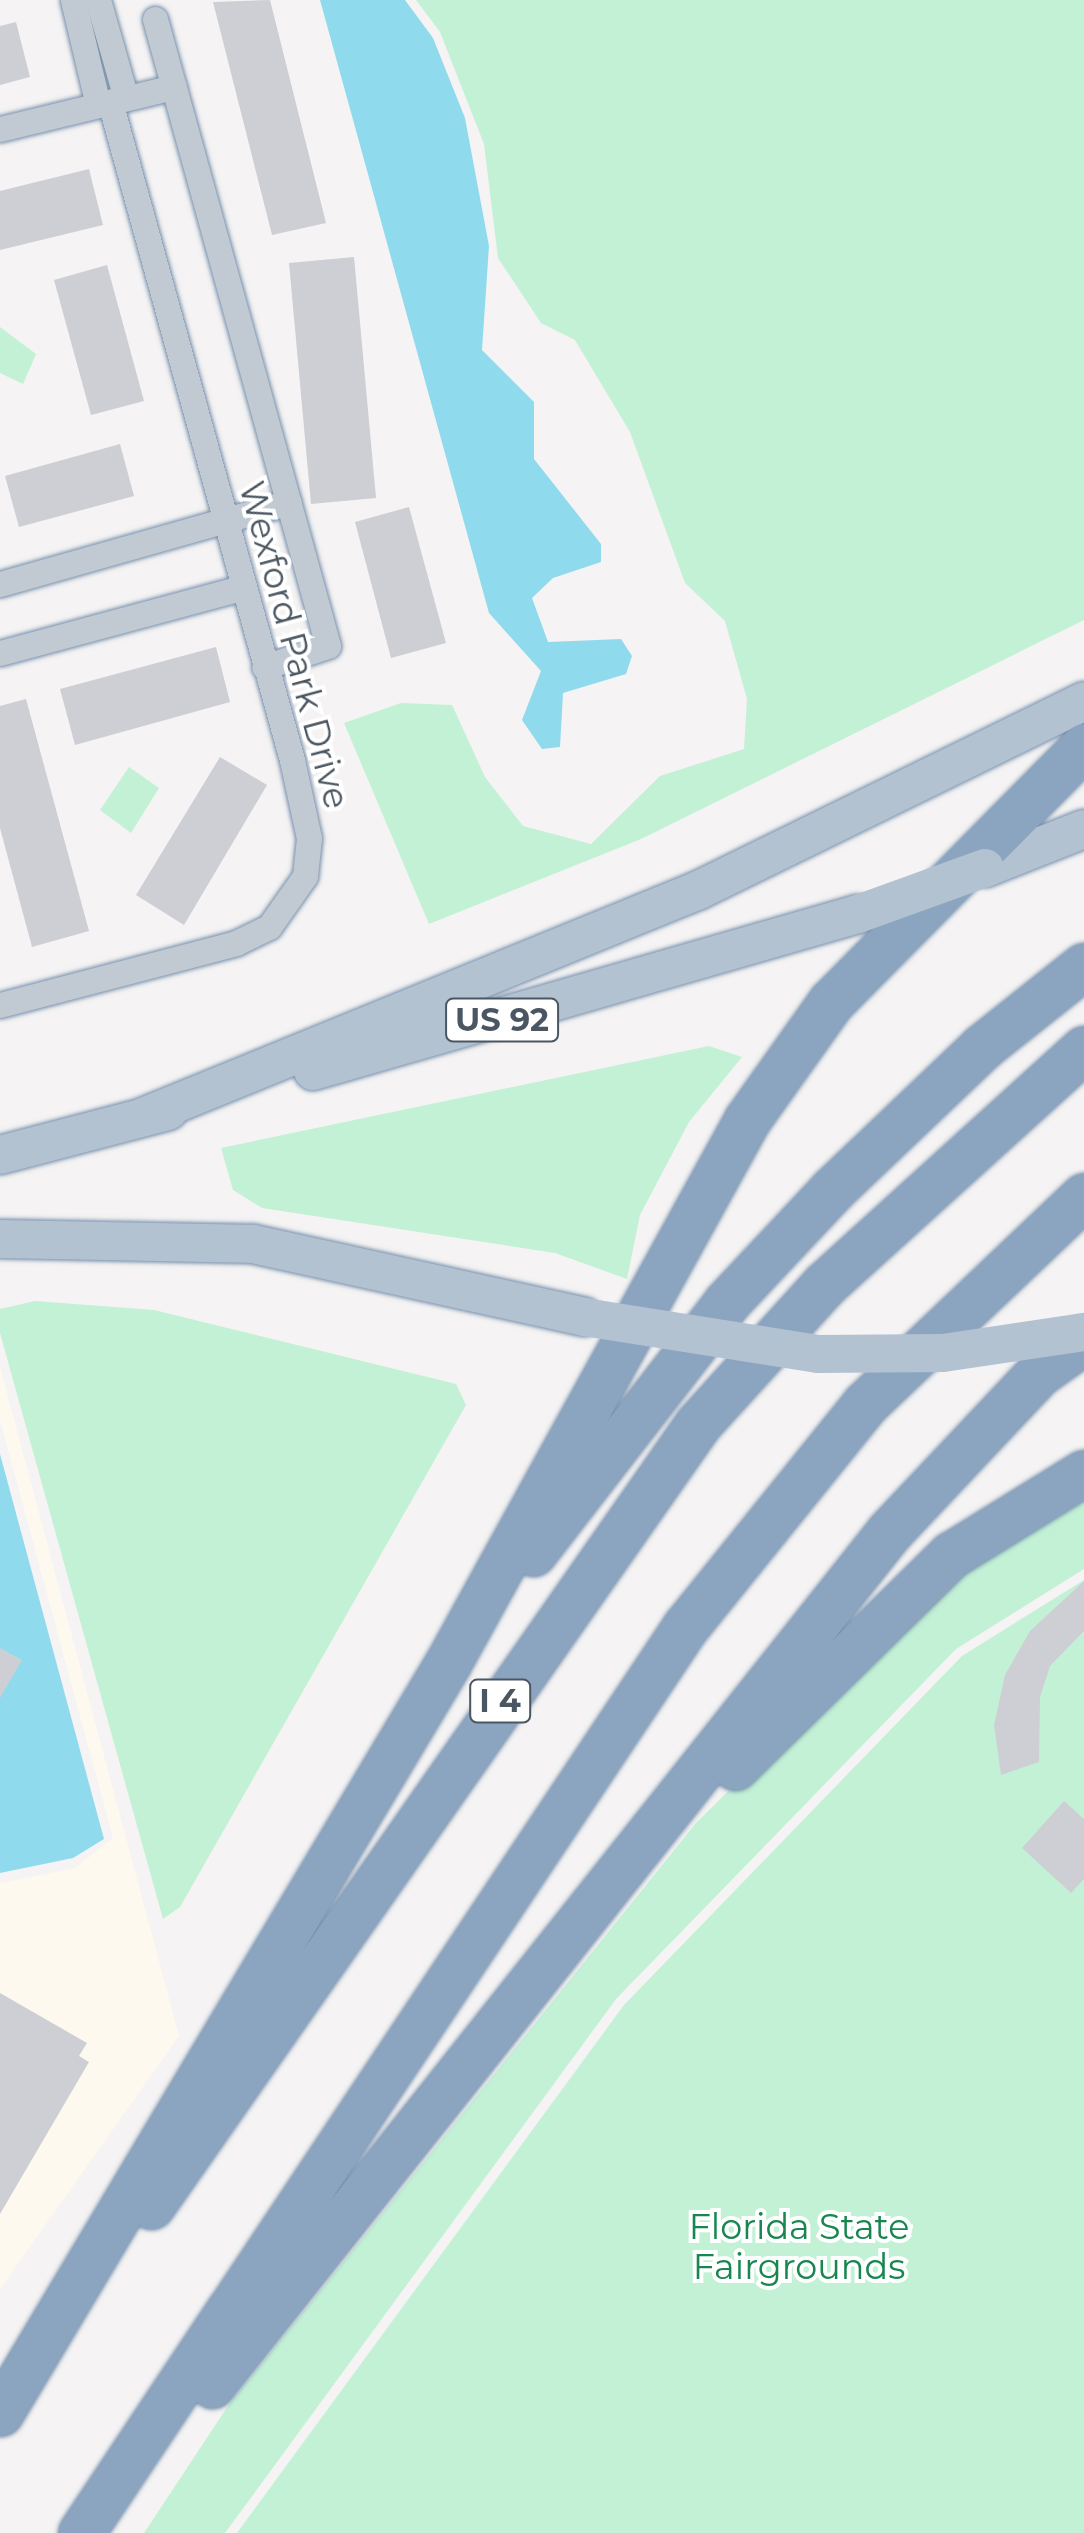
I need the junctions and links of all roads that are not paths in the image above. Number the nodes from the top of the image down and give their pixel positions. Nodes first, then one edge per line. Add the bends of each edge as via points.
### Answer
1 (73, 0) edge
2 (98, 0) edge
3 (156, 19) dead end
4 (174, 87) junction
5 (111, 102) junction
6 (0, 129) edge
7 (288, 502) junction
8 (225, 520) junction
9 (0, 584) edge
10 (242, 588) junction
11 (0, 652) edge
12 (264, 667) junction
13 (1084, 701) edge
14 (1084, 746) edge
15 (1084, 829) edge
16 (1084, 966) edge
17 (0, 1005) edge
18 (1084, 1049) edge
19 (143, 1117) junction
20 (0, 1155) edge
21 (1084, 1196) edge
22 (0, 1240) edge
23 (1084, 1332) edge
24 (1084, 1341) edge
25 (1084, 1474) edge
26 (448, 1663) junction
27 (556, 1951) junction
28 (0, 2412) edge
29 (0, 2425) edge
30 (81, 2533) edge
31 (94, 2533) edge

1 - 5 street, Wexford Park Drive
2 - 5 street, Wexford Park Drive
3 - 4 street
4 - 5 street
4 - 7 street
5 - 6 street
5 - 8 street, Wexford Park Drive
7 - 8 street
7 - 12 street via 328,646
8 - 9 street
8 - 10 street, Wexford Park Drive
10 - 11 street
10 - 12 street, Wexford Park Drive
12 - 17 street, Wexford Park Drive via 309,838 306,876 289,907 236,943
13 - 19 main road via 700,890
14 - 26 highway via 832,1002 747,1120
15 - 19 main road, US 92, bridge via 858,914
16 - 26 highway via 982,1047 726,1303
18 - 29 highway, I 4 via 825,1284 698,1424
19 - 20 main road, US 92
21 - 30 highway via 865,1404 686,1626
22 - 23 main road, bridge via 252,1244 584,1317 818,1354 943,1353
24 - 27 highway via 1039,1372 889,1532
25 - 27 highway via 951,1555 895,1605
26 - 28 highway
27 - 31 highway

